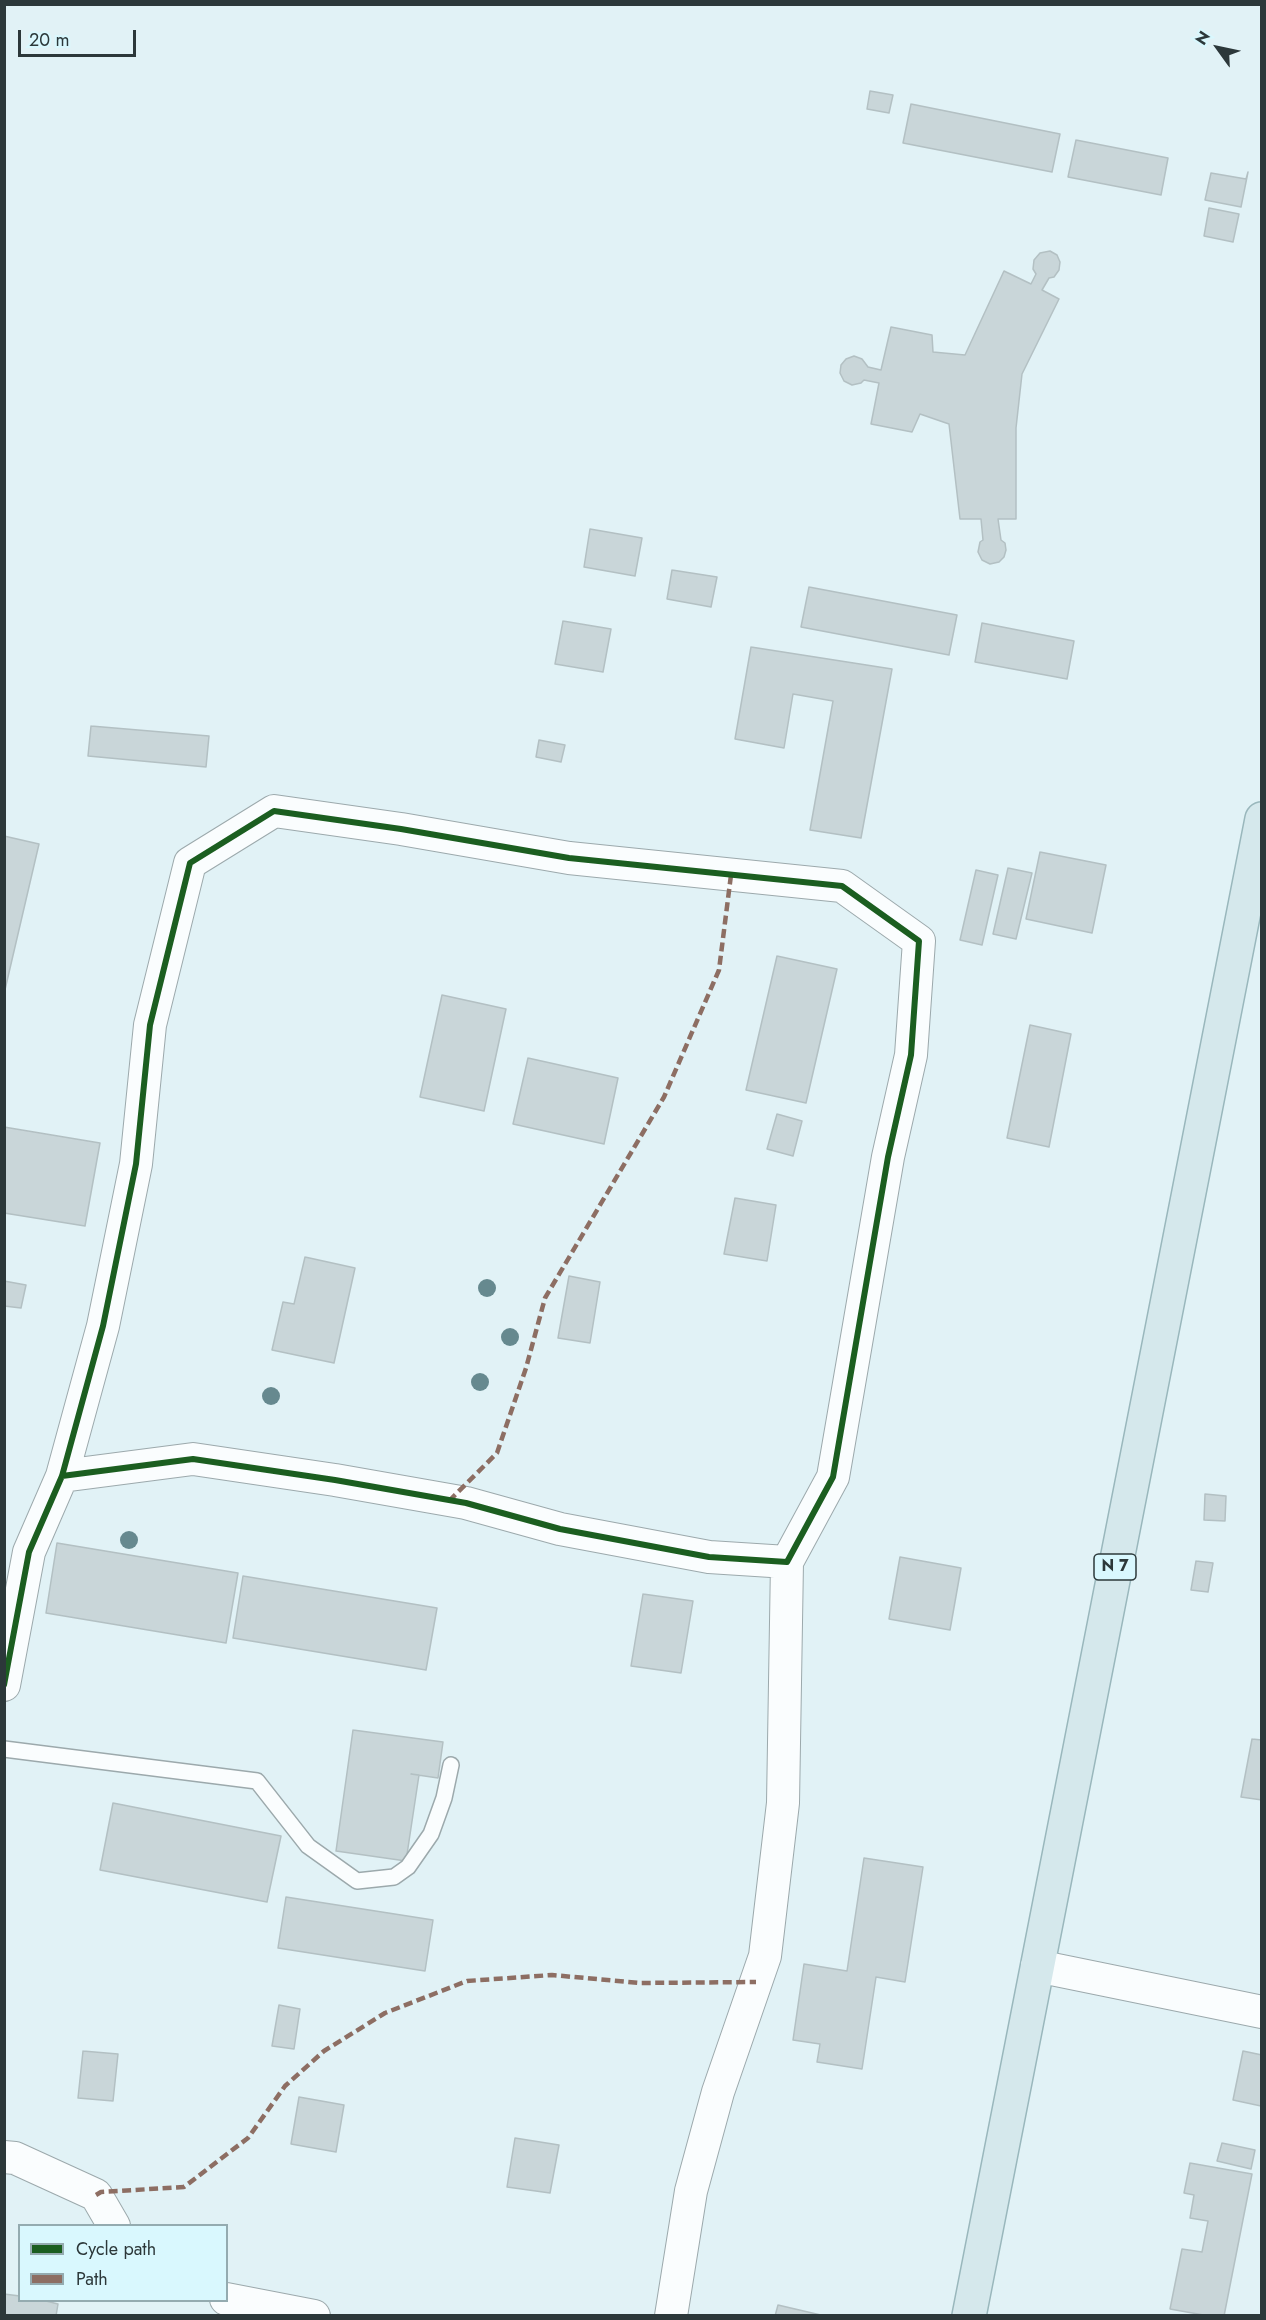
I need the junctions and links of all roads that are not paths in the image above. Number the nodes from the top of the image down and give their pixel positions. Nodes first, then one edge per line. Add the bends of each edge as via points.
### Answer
1 (1262, 819) edge
2 (62, 1476) junction
3 (787, 1562) junction
4 (4, 1685) edge
5 (4, 1749) edge
6 (452, 1765) dead end
7 (1037, 1966) junction
8 (1262, 2012) edge
9 (4, 2157) edge
10 (113, 2224) edge
11 (228, 2299) edge
12 (314, 2316) edge
13 (671, 2316) edge
14 (969, 2316) edge

1 - 7 highway, N 7
2 - 3 street via 193,1459 466,1503 560,1528 709,1557
2 - 3 street via 104,1326 136,1164 150,1025 190,863 274,811 569,858 842,886 919,941 911,1055 888,1156 833,1477
2 - 4 street via 29,1552
3 - 13 street via 783,1803 765,1956 718,2092 691,2191
5 - 6 lane via 257,1781 308,1846 357,1881 394,1877 408,1867 431,1834
7 - 8 street
7 - 14 highway, N 7
9 - 10 street via 15,2158 96,2195
11 - 12 street

